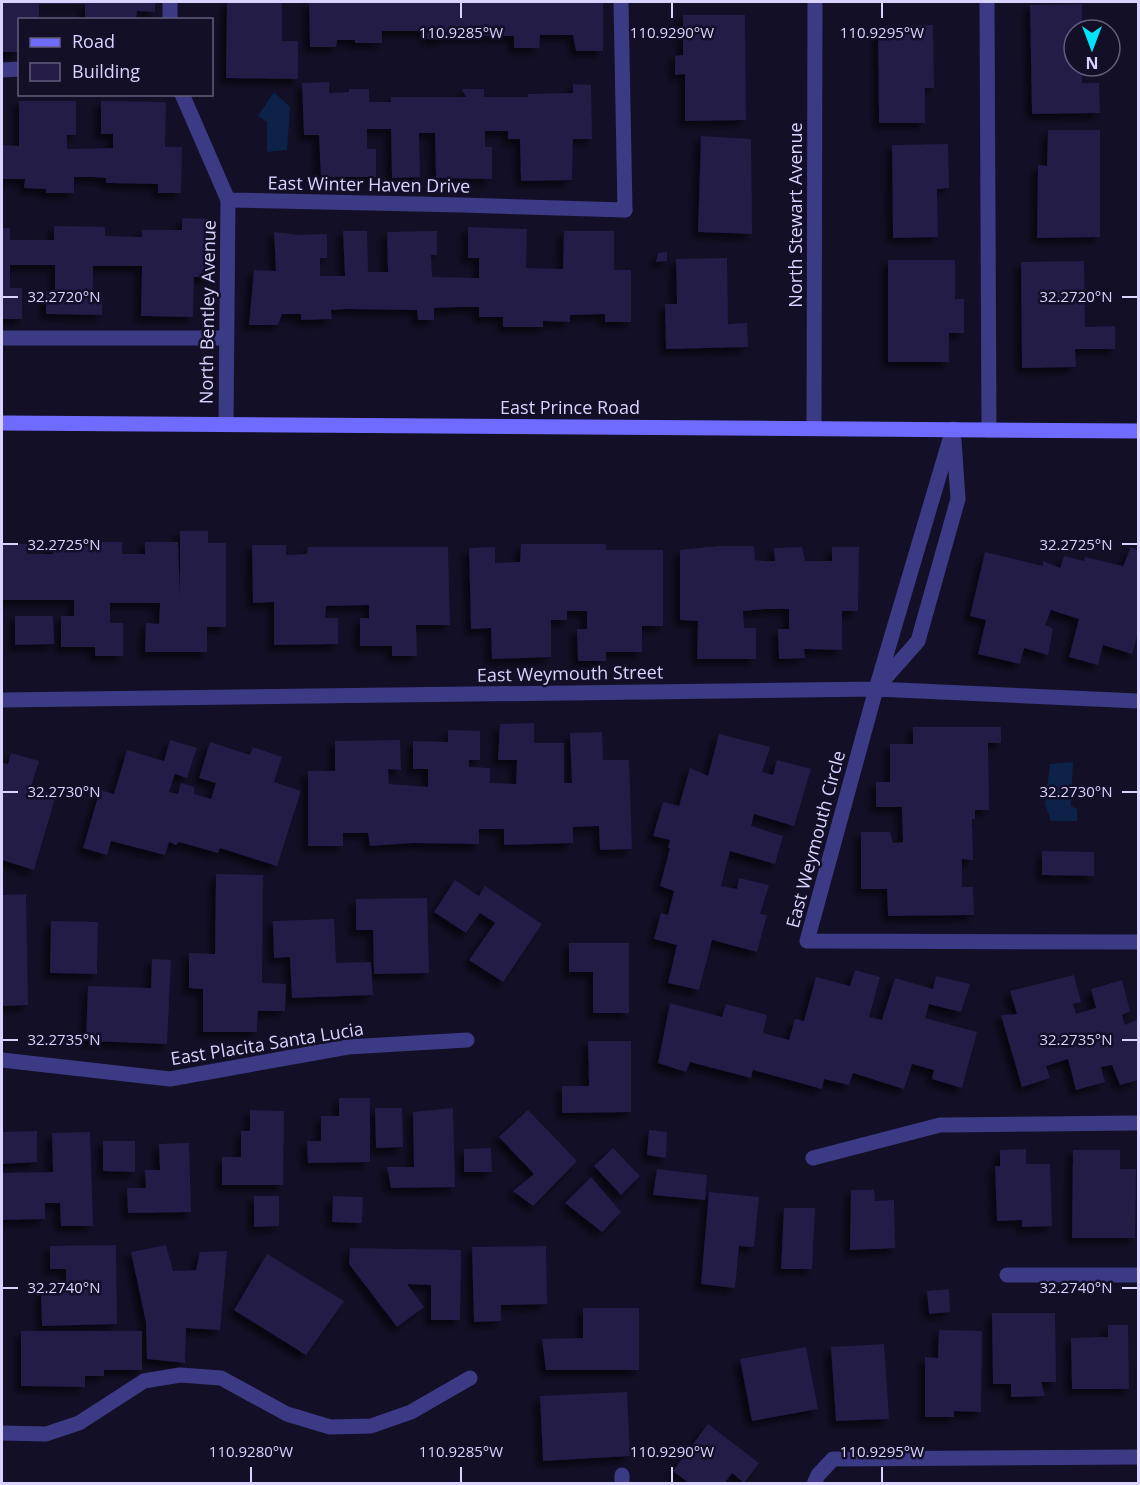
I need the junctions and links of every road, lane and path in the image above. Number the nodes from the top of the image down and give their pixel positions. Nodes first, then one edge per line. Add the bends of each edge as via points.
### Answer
1 (170, 2) edge
2 (621, 2) edge
3 (815, 2) edge
4 (987, 2) edge
5 (170, 18) edge
6 (18, 69) edge
7 (2, 70) edge
8 (183, 96) edge
9 (228, 200) junction
10 (2, 338) edge
11 (226, 338) junction
12 (2, 423) edge
13 (226, 424) junction
14 (814, 428) junction
15 (953, 429) junction
16 (989, 430) junction
17 (1138, 431) edge
18 (876, 689) junction
19 (2, 700) edge
20 (1138, 701) edge
21 (1138, 942) edge
22 (467, 1040) dead end
23 (2, 1060) edge
24 (1138, 1123) edge
25 (813, 1158) dead end
26 (1007, 1275) dead end
27 (1138, 1275) edge
28 (470, 1378) dead end
29 (2, 1432) edge
30 (1138, 1457) edge
31 (814, 1484) edge

1 - 5 street
2 - 9 street, East Winter Haven Drive via 625,210
3 - 14 street, North Stewart Avenue
4 - 16 street
6 - 7 street
8 - 9 street
9 - 11 street, North Bentley Avenue
10 - 11 street
11 - 13 street, North Bentley Avenue
12 - 13 main road, East Prince Road
13 - 14 main road, East Prince Road
14 - 15 main road, East Prince Road
15 - 16 main road, East Prince Road
15 - 18 street, East Weymouth Circle
15 - 18 street via 958,499 918,640
16 - 17 main road, East Prince Road
18 - 19 street, East Weymouth Street
18 - 20 street, East Weymouth Street
18 - 21 street, East Weymouth Circle via 807,941
22 - 23 street, East Placita Santa Lucia via 348,1047 170,1079
24 - 25 street via 940,1125
26 - 27 street
28 - 29 street via 411,1412 371,1426 330,1427 287,1414 221,1377 180,1375 144,1381 79,1423 46,1434
30 - 31 street via 833,1459

